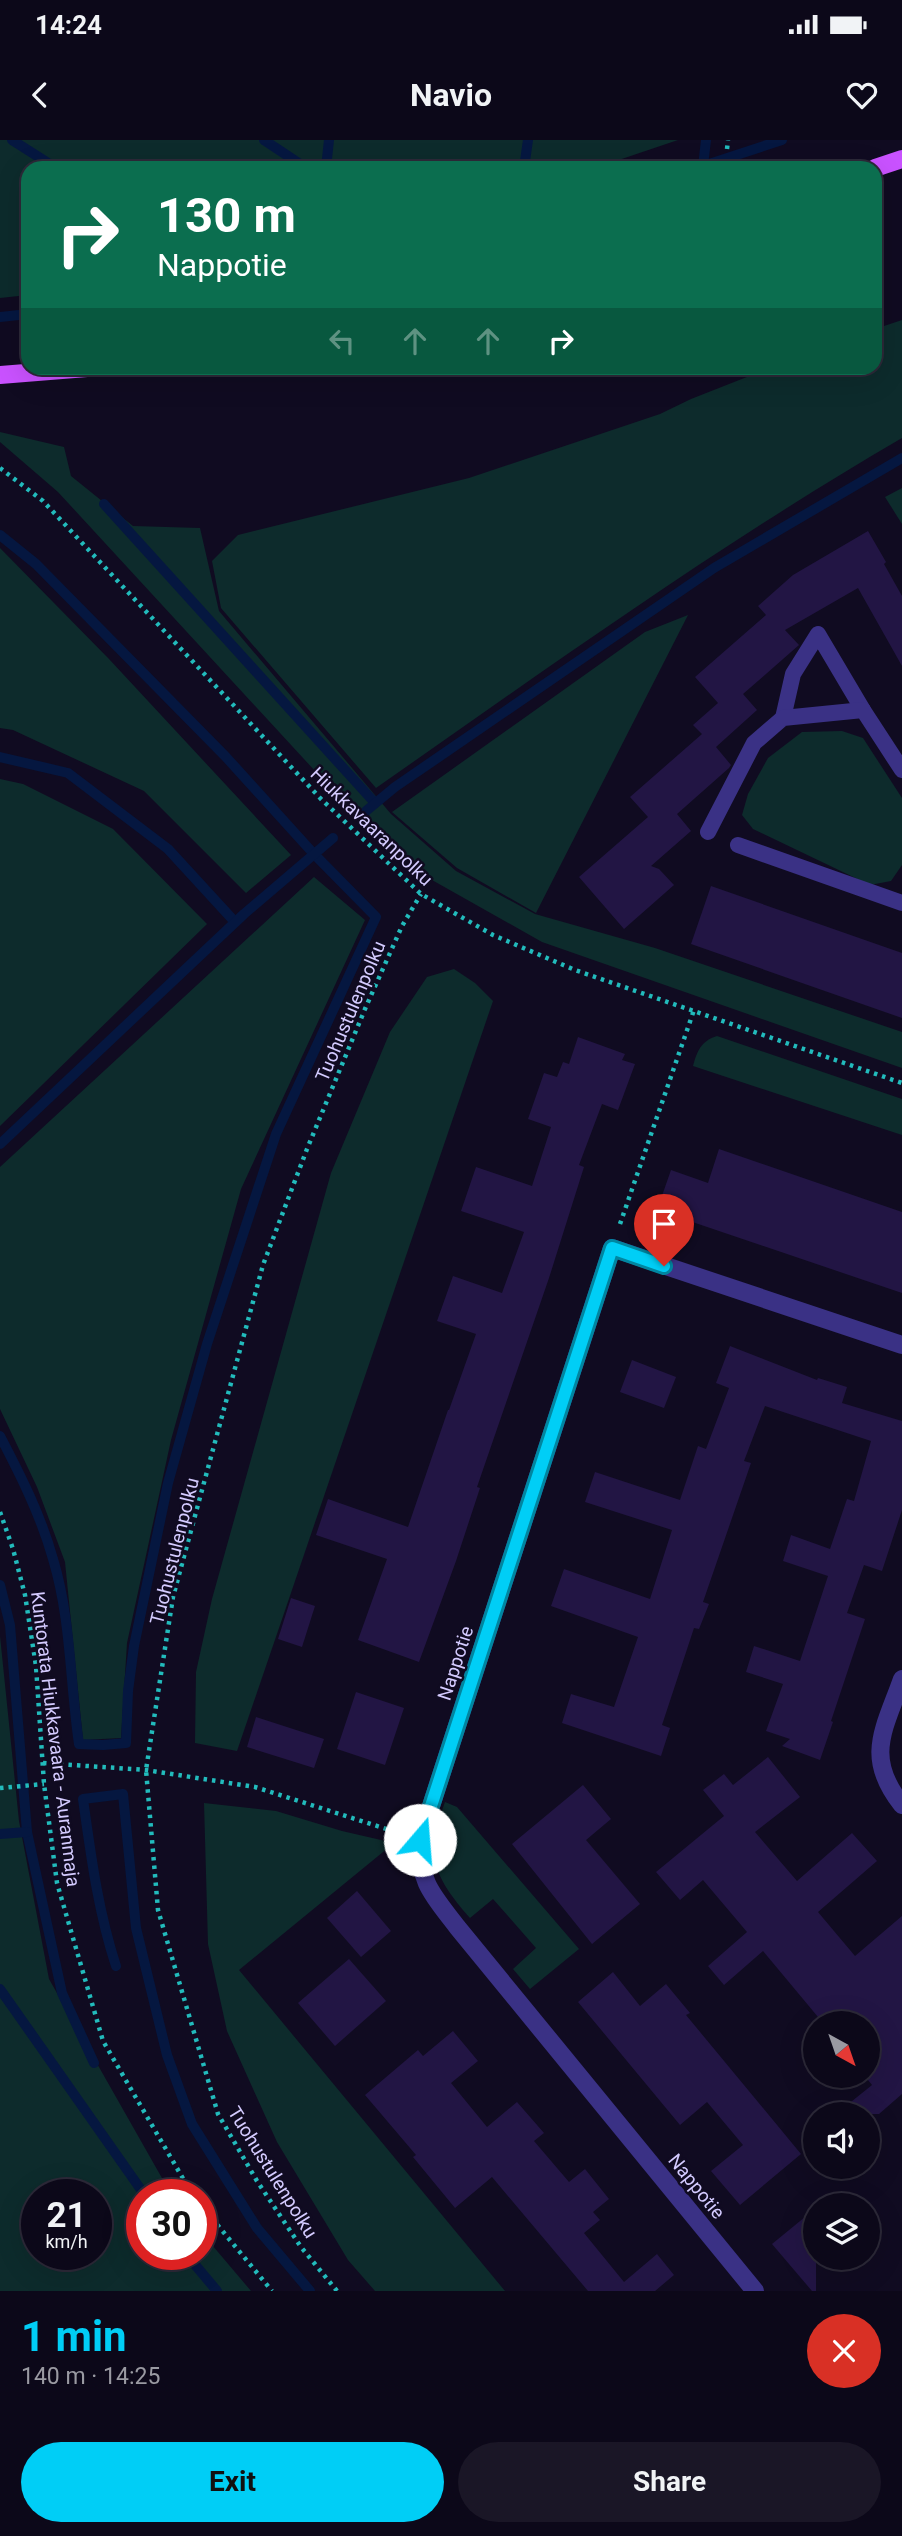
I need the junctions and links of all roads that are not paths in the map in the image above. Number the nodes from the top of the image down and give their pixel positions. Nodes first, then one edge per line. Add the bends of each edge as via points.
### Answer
1 (902, 159) edge
2 (882, 166) edge
3 (21, 373) edge
4 (0, 375) edge
5 (863, 710) junction
6 (783, 718) junction
7 (902, 770) edge
8 (708, 832) dead end
9 (738, 845) dead end
10 (902, 903) edge
11 (902, 1345) edge
12 (902, 1679) edge
13 (902, 1805) edge
14 (755, 2291) edge

1 - 2 main road
3 - 4 main road
5 - 6 lane
5 - 6 lane via 818,634 793,674
5 - 7 lane
6 - 8 lane via 754,743
9 - 10 lane
11 - 14 street, Nappotie via 612,1248 420,1840 419,1863 426,1885
12 - 13 street via 880,1743 882,1771

